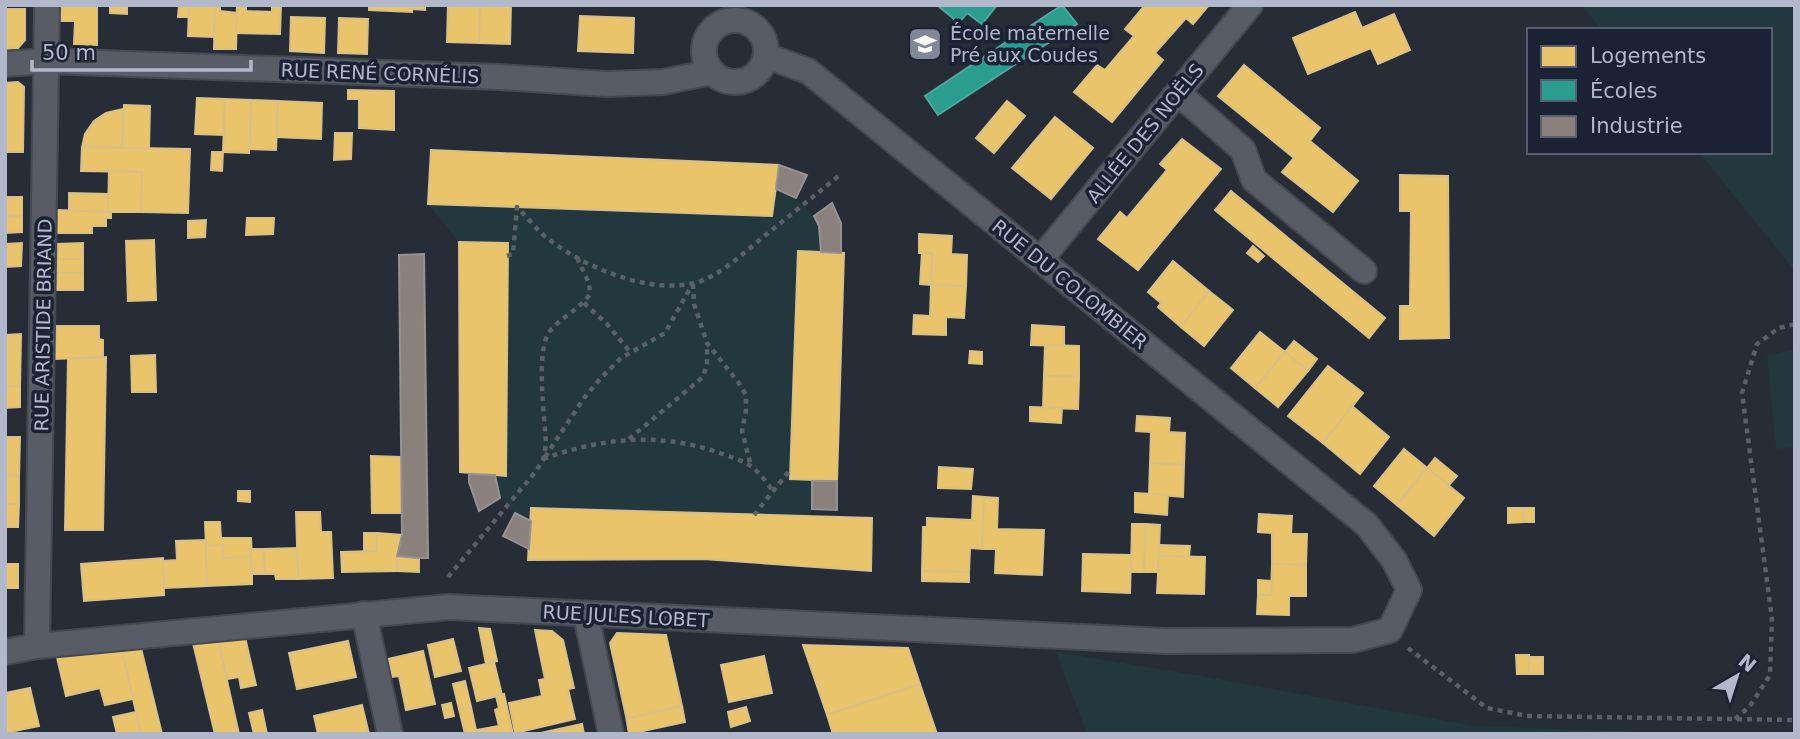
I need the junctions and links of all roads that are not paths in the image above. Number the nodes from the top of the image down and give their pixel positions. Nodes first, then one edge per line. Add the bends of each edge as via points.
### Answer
1 (47, 5) edge
2 (1250, 5) edge
3 (720, 13) edge
4 (766, 56) junction
5 (47, 61) junction
6 (5, 64) edge
7 (712, 72) junction
8 (1178, 93) junction
9 (1040, 260) junction
10 (1364, 271) dead end
11 (364, 614) junction
12 (586, 615) junction
13 (1390, 630) joint
14 (37, 646) junction
15 (5, 652) edge
16 (390, 734) edge
17 (611, 734) edge

1 - 5 street, RUE ARISTIDE BRIAND
2 - 8 street, ALLÉE DES NOËLS
3 - 4 street via 760,32
3 - 7 street via 704,49
4 - 7 street via 750,79 723,80
4 - 9 street, RUE DU COLOMBIER via 808,71
5 - 6 street, RUE RENÉ CORNÉLIS
5 - 7 street, RUE RENÉ CORNÉLIS via 606,84 663,82
5 - 14 street, RUE ARISTIDE BRIAND
8 - 9 street, ALLÉE DES NOËLS
8 - 10 street via 1243,150 1254,180
9 - 13 street, RUE DU COLOMBIER via 1367,525 1394,560 1409,590
11 - 12 street, RUE JULES LOBET via 449,607
11 - 14 street, RUE JULES LOBET
11 - 16 street
12 - 13 street, RUE JULES LOBET via 1166,641 1353,640
12 - 17 street
14 - 15 street, RUE JULES LOBET

